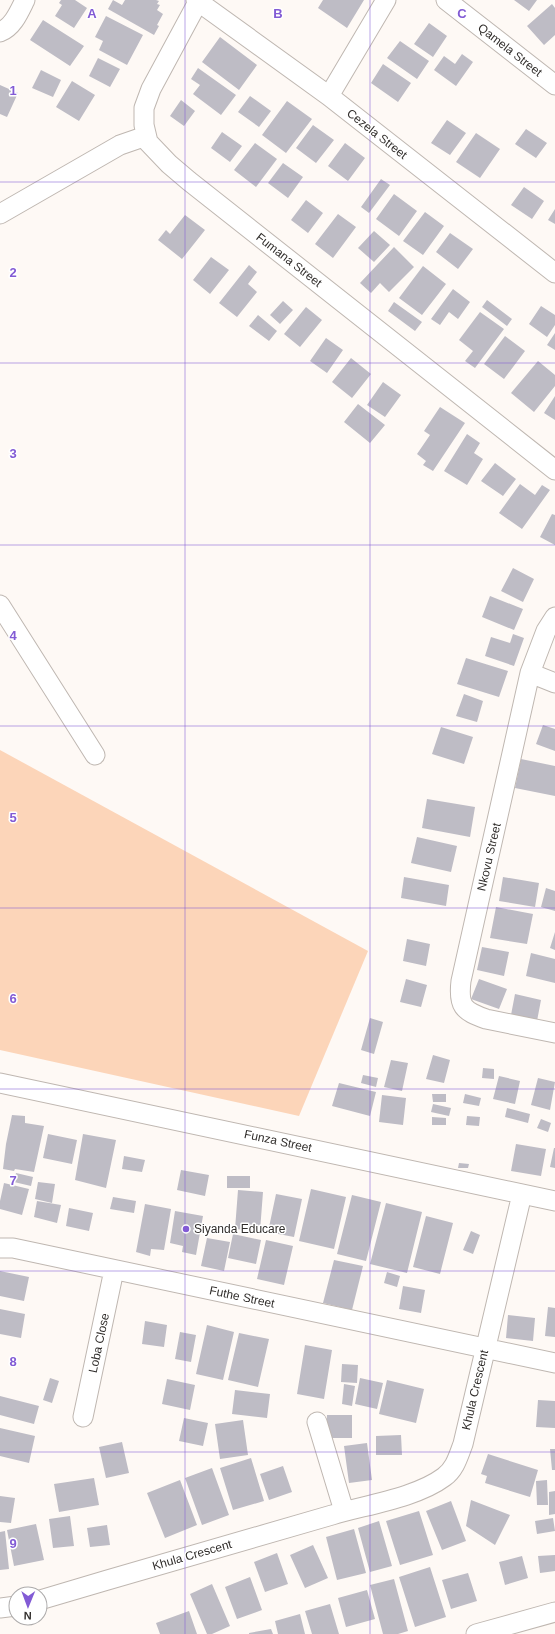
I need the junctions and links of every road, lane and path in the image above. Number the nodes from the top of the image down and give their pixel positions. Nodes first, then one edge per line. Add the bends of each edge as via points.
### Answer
1 (25, 0) edge
2 (198, 0) edge
3 (386, 0) edge
4 (446, 0) edge
5 (0, 32) edge
6 (555, 85) edge
7 (329, 96) junction
8 (146, 136) junction
9 (0, 214) edge
10 (555, 273) edge
11 (555, 470) edge
12 (0, 605) edge
13 (555, 617) edge
14 (530, 673) junction
15 (555, 683) edge
16 (95, 755) dead end
17 (555, 1033) edge
18 (0, 1083) edge
19 (522, 1194) junction
20 (555, 1201) edge
21 (0, 1248) edge
22 (114, 1270) junction
23 (484, 1348) junction
24 (555, 1363) edge
25 (84, 1417) dead end
26 (317, 1422) dead end
27 (344, 1511) junction
28 (48, 1598) edge
29 (555, 1612) edge
30 (476, 1634) edge

1 - 5 street via 13,22 6,30
2 - 7 street, Cezela Street
2 - 8 street, Fumana Street via 150,89 144,108
3 - 7 street
4 - 6 street, Qamela Street
7 - 10 street, Cezela Street
8 - 9 street via 120,145
8 - 11 street, Fumana Street via 148,142 168,164
12 - 16 street
13 - 14 street, Nkovu Street via 546,631
14 - 15 street
14 - 17 street, Nkovu Street via 459,994 465,1010 475,1016
18 - 19 street, Funza Street
19 - 20 street, Funza Street
19 - 23 street, Khula Crescent
21 - 22 street, Futhe Street via 13,1248
22 - 23 street, Futhe Street
22 - 25 street, Loba Close
23 - 24 street, Futhe Street
23 - 27 street, Khula Crescent via 463,1444 452,1468 444,1477 428,1487
26 - 27 street
27 - 28 street, Khula Crescent
29 - 30 street

